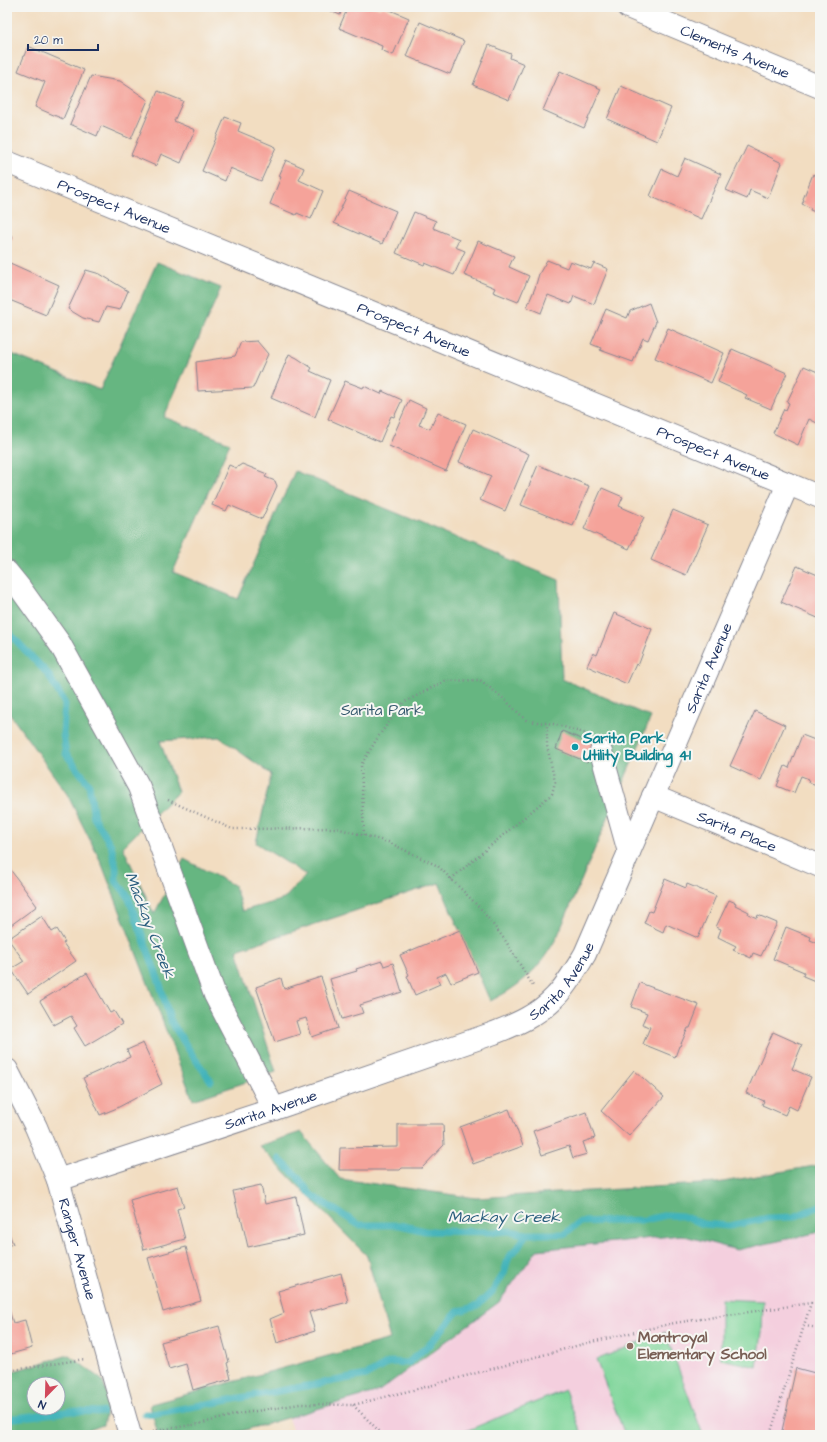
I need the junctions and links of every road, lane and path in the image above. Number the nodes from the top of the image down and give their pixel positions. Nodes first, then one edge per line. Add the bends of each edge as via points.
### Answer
1 (628, 7) edge
2 (820, 87) edge
3 (7, 162) edge
4 (788, 484) junction
5 (820, 497) edge
6 (7, 572) edge
7 (547, 723) junction
8 (601, 752) joint
9 (139, 787) junction
10 (653, 796) junction
11 (364, 835) junction
12 (628, 852) junction
13 (820, 866) edge
14 (450, 878) junction
15 (545, 1006) junction
16 (7, 1070) edge
17 (274, 1109) junction
18 (58, 1180) junction
19 (804, 1326) junction
20 (820, 1328) edge
21 (108, 1355) junction
22 (7, 1371) edge
23 (353, 1405) junction
24 (130, 1434) edge
25 (383, 1435) edge
26 (770, 1435) edge

1 - 2 street, Clements Avenue
3 - 4 street, Prospect Avenue
4 - 5 street, Prospect Avenue
4 - 10 street, Sarita Avenue
6 - 9 street via 60,644
7 - 8 path via 592,736 603,746
7 - 11 path via 527,721 480,680 445,681 403,703 361,765
7 - 14 path via 547,746 555,782 552,794
8 - 12 street
9 - 11 path via 232,829 336,828
9 - 17 street via 215,995
10 - 12 street, Sarita Avenue
10 - 13 street, Sarita Place
11 - 14 path via 388,842 438,866
12 - 15 street, Sarita Avenue via 585,954 556,997
14 - 15 path via 480,908 505,940
15 - 17 street, Sarita Avenue via 517,1024
16 - 18 street, Ranger Avenue via 36,1127
17 - 18 street, Sarita Avenue
18 - 21 street, Ranger Avenue
19 - 20 path
19 - 23 path via 811,1303 674,1323 587,1343
19 - 26 path
21 - 22 path
21 - 24 street, Ranger Avenue
23 - 24 path via 300,1404 238,1414 199,1424
23 - 25 path

